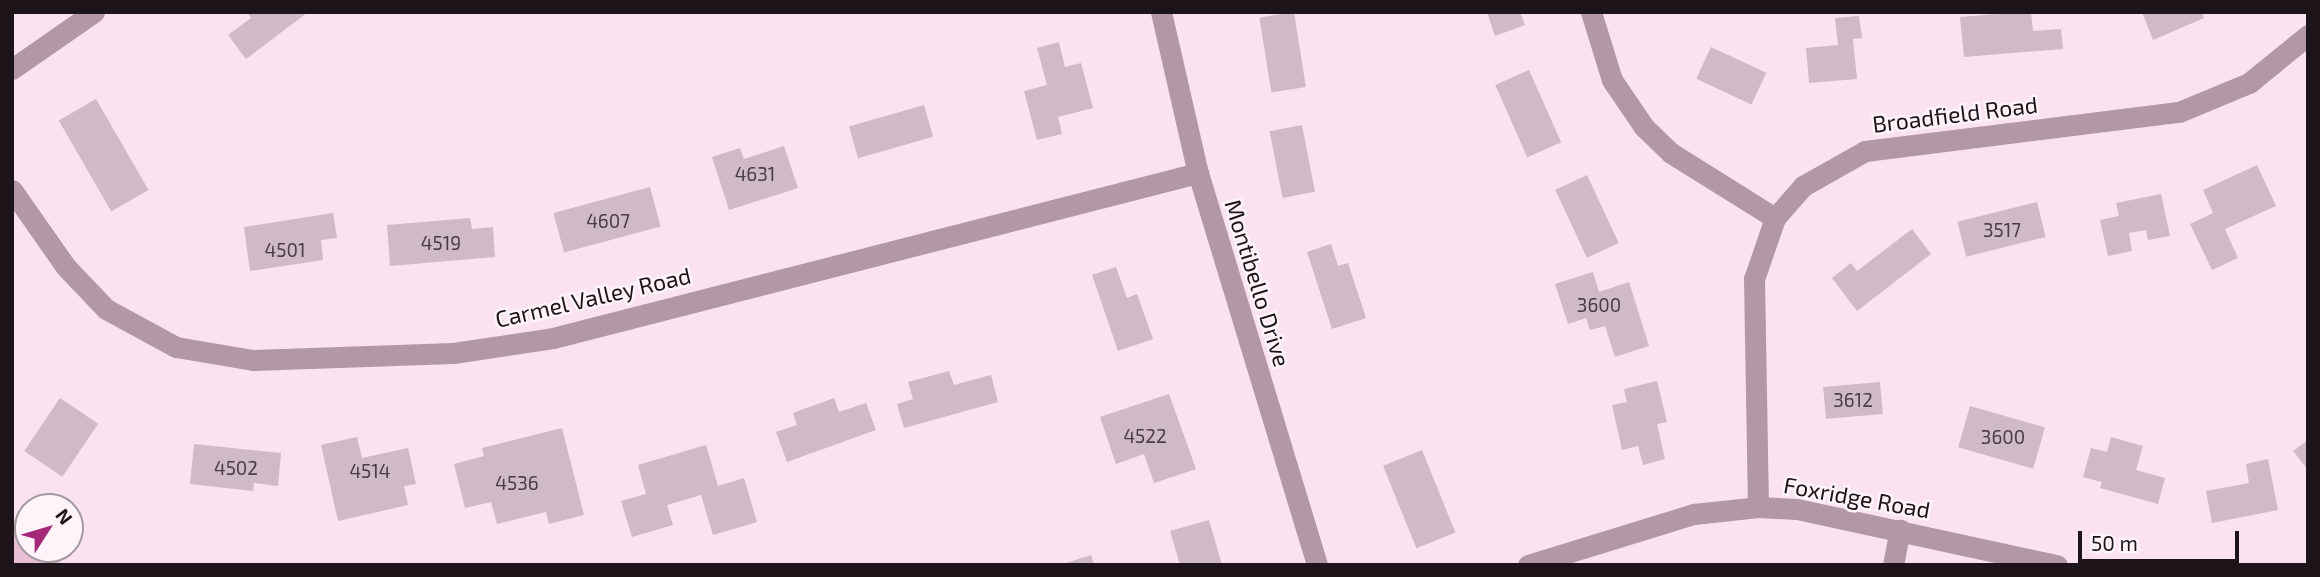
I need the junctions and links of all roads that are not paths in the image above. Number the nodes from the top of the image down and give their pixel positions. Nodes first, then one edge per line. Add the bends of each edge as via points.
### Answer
1 (94, 12) edge
2 (1161, 12) edge
3 (1591, 12) edge
4 (2308, 35) edge
5 (12, 69) edge
6 (1198, 173) junction
7 (12, 190) edge
8 (1775, 219) junction
9 (1758, 507) junction
10 (1900, 530) junction
11 (1317, 565) edge
12 (1528, 565) edge
13 (1893, 565) edge
14 (2057, 565) edge

1 - 5 street
2 - 6 street, Montibello Drive
3 - 8 street via 1612,80 1644,127 1671,153
4 - 8 street, Broadfield Road via 2249,83 2179,112 1865,151 1815,176
6 - 7 street, Carmel Valley Road via 553,338 453,353 253,360 176,347 106,309 66,267
6 - 11 street, Montibello Drive
8 - 9 street, Broadfield Road via 1752,296
9 - 10 street, Foxridge Road via 1797,509
9 - 12 street, Foxridge Road via 1694,514
10 - 13 street
10 - 14 street, Foxridge Road

